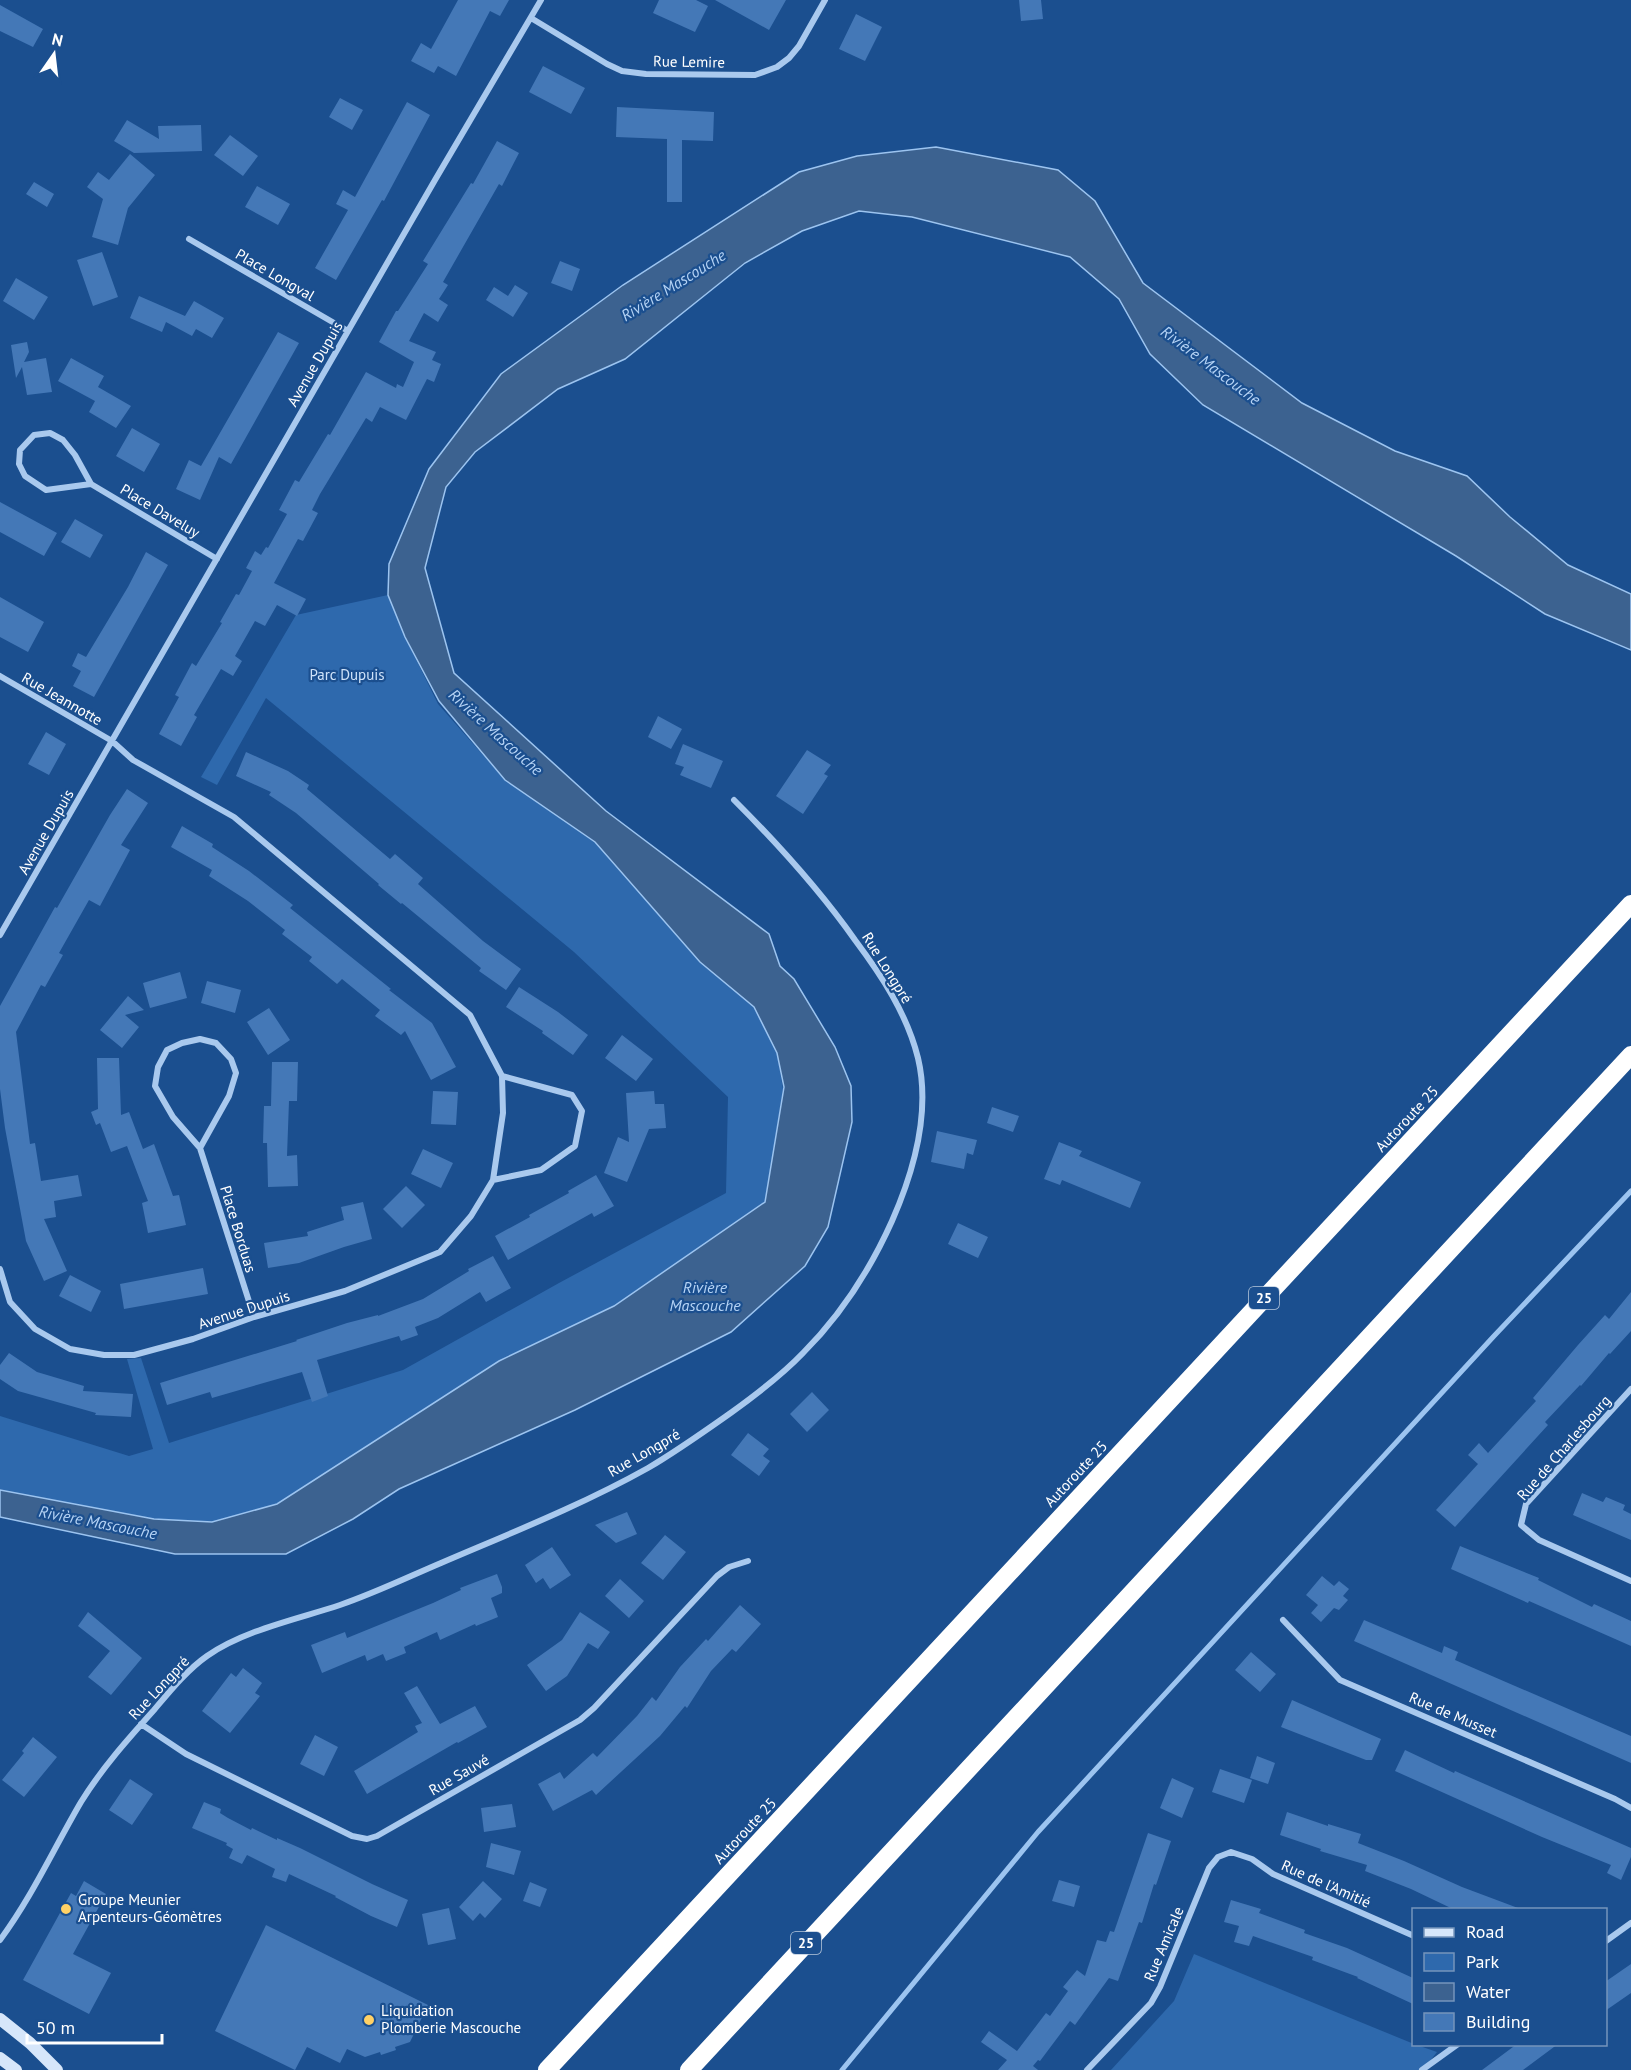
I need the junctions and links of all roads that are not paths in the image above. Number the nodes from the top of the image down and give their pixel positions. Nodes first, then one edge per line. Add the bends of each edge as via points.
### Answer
1 (541, 0) edge
2 (825, 0) edge
3 (531, 18) junction
4 (189, 239) dead end
5 (348, 331) junction
6 (91, 484) junction
7 (217, 559) junction
8 (0, 676) edge
9 (112, 741) junction
10 (734, 800) dead end
11 (1631, 904) edge
12 (0, 935) edge
13 (1631, 1055) edge
14 (502, 1076) junction
15 (200, 1149) junction
16 (494, 1180) junction
17 (0, 1269) edge
18 (254, 1317) junction
19 (1631, 1389) edge
20 (748, 1561) dead end
21 (1631, 1581) edge
22 (1283, 1620) dead end
23 (141, 1724) junction
24 (1631, 1808) edge
25 (1231, 1852) joint
26 (1631, 1923) edge
27 (1412, 1936) edge
28 (0, 1940) edge
29 (1607, 1940) edge
30 (0, 2019) edge
31 (1455, 2046) edge
32 (0, 2058) edge
33 (16, 2070) edge
34 (57, 2070) edge
35 (547, 2070) edge
36 (689, 2070) edge
37 (1087, 2070) edge
38 (1422, 2070) edge

1 - 3 street, Avenue Dupuis
2 - 3 street, Rue Lemire via 789,58 770,71 755,75 622,71
3 - 5 street, Avenue Dupuis
4 - 5 street, Place Longval
5 - 7 street, Avenue Dupuis
6 - 6 street via 63,440 50,434 34,435 20,450 19,464 25,476 46,490
6 - 7 street, Place Daveluy
7 - 9 street, Avenue Dupuis
8 - 9 street, Rue Jeannotte
9 - 12 street, Avenue Dupuis
9 - 14 street, Avenue Dupuis via 133,760 234,817 470,1015
10 - 23 street, Rue Longpré via 813,884 867,956 898,1006 918,1059 923,1108 905,1190 858,1285 822,1333 787,1369 653,1465 581,1502 374,1592 215,1651 196,1664
11 - 35 highway, Autoroute 25 / 25
13 - 36 highway, 25
14 - 16 street, Avenue Dupuis via 504,1113
14 - 16 street via 573,1095 582,1111 575,1146 541,1170
15 - 15 street, Place Borduas via 230,1096 236,1073 231,1059 216,1043 200,1039 167,1050 158,1067 155,1086 173,1117
15 - 18 street, Place Borduas
16 - 18 street, Avenue Dupuis via 471,1216 440,1252 345,1291
17 - 18 street, Avenue Dupuis via 10,1302 34,1329 70,1349 134,1355
19 - 21 street, Rue de Charlesbourg via 1526,1504 1521,1525 1539,1540
20 - 23 street, Rue Sauvé via 717,1576 580,1720 372,1838 352,1836 205,1764
22 - 24 street, Rue de Musset via 1340,1680
23 - 28 street, Rue Longpré via 92,1786
25 - 27 street, Rue de l'Amitié
25 - 37 street, Rue Amicale via 1218,1857 1209,1868 1152,2002
26 - 29 street
30 - 34 main road
31 - 38 street
32 - 33 main road

